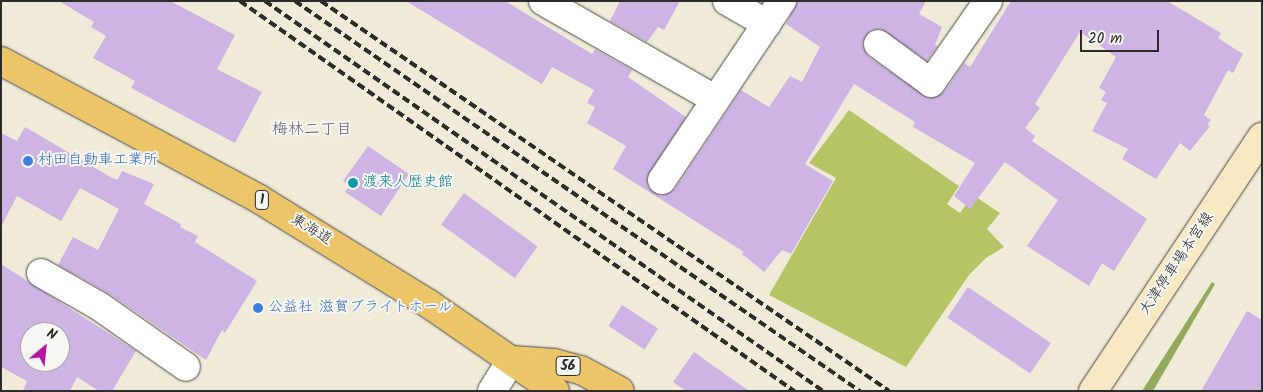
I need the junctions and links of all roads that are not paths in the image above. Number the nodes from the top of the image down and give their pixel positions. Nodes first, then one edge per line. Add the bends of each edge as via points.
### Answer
1 (543, 1) edge
2 (727, 1) edge
3 (782, 1) edge
4 (988, 1) edge
5 (767, 24) junction
6 (878, 44) dead end
7 (1, 61) edge
8 (715, 99) junction
9 (1262, 137) edge
10 (662, 180) dead end
11 (41, 273) dead end
12 (511, 360) junction
13 (186, 367) dead end
14 (492, 391) edge
15 (555, 391) edge
16 (620, 391) edge
17 (1093, 391) edge

1 - 8 street
2 - 5 street
3 - 5 street
4 - 6 street via 931,83
5 - 8 street
7 - 12 main road, 東海道 / 1 via 268,204 352,254
8 - 10 street
9 - 17 main road, 大津停車場本宮線
11 - 13 street via 99,306
12 - 14 street
12 - 15 main road, 東海道 / 1
12 - 16 main road, 56 via 554,363 582,370

